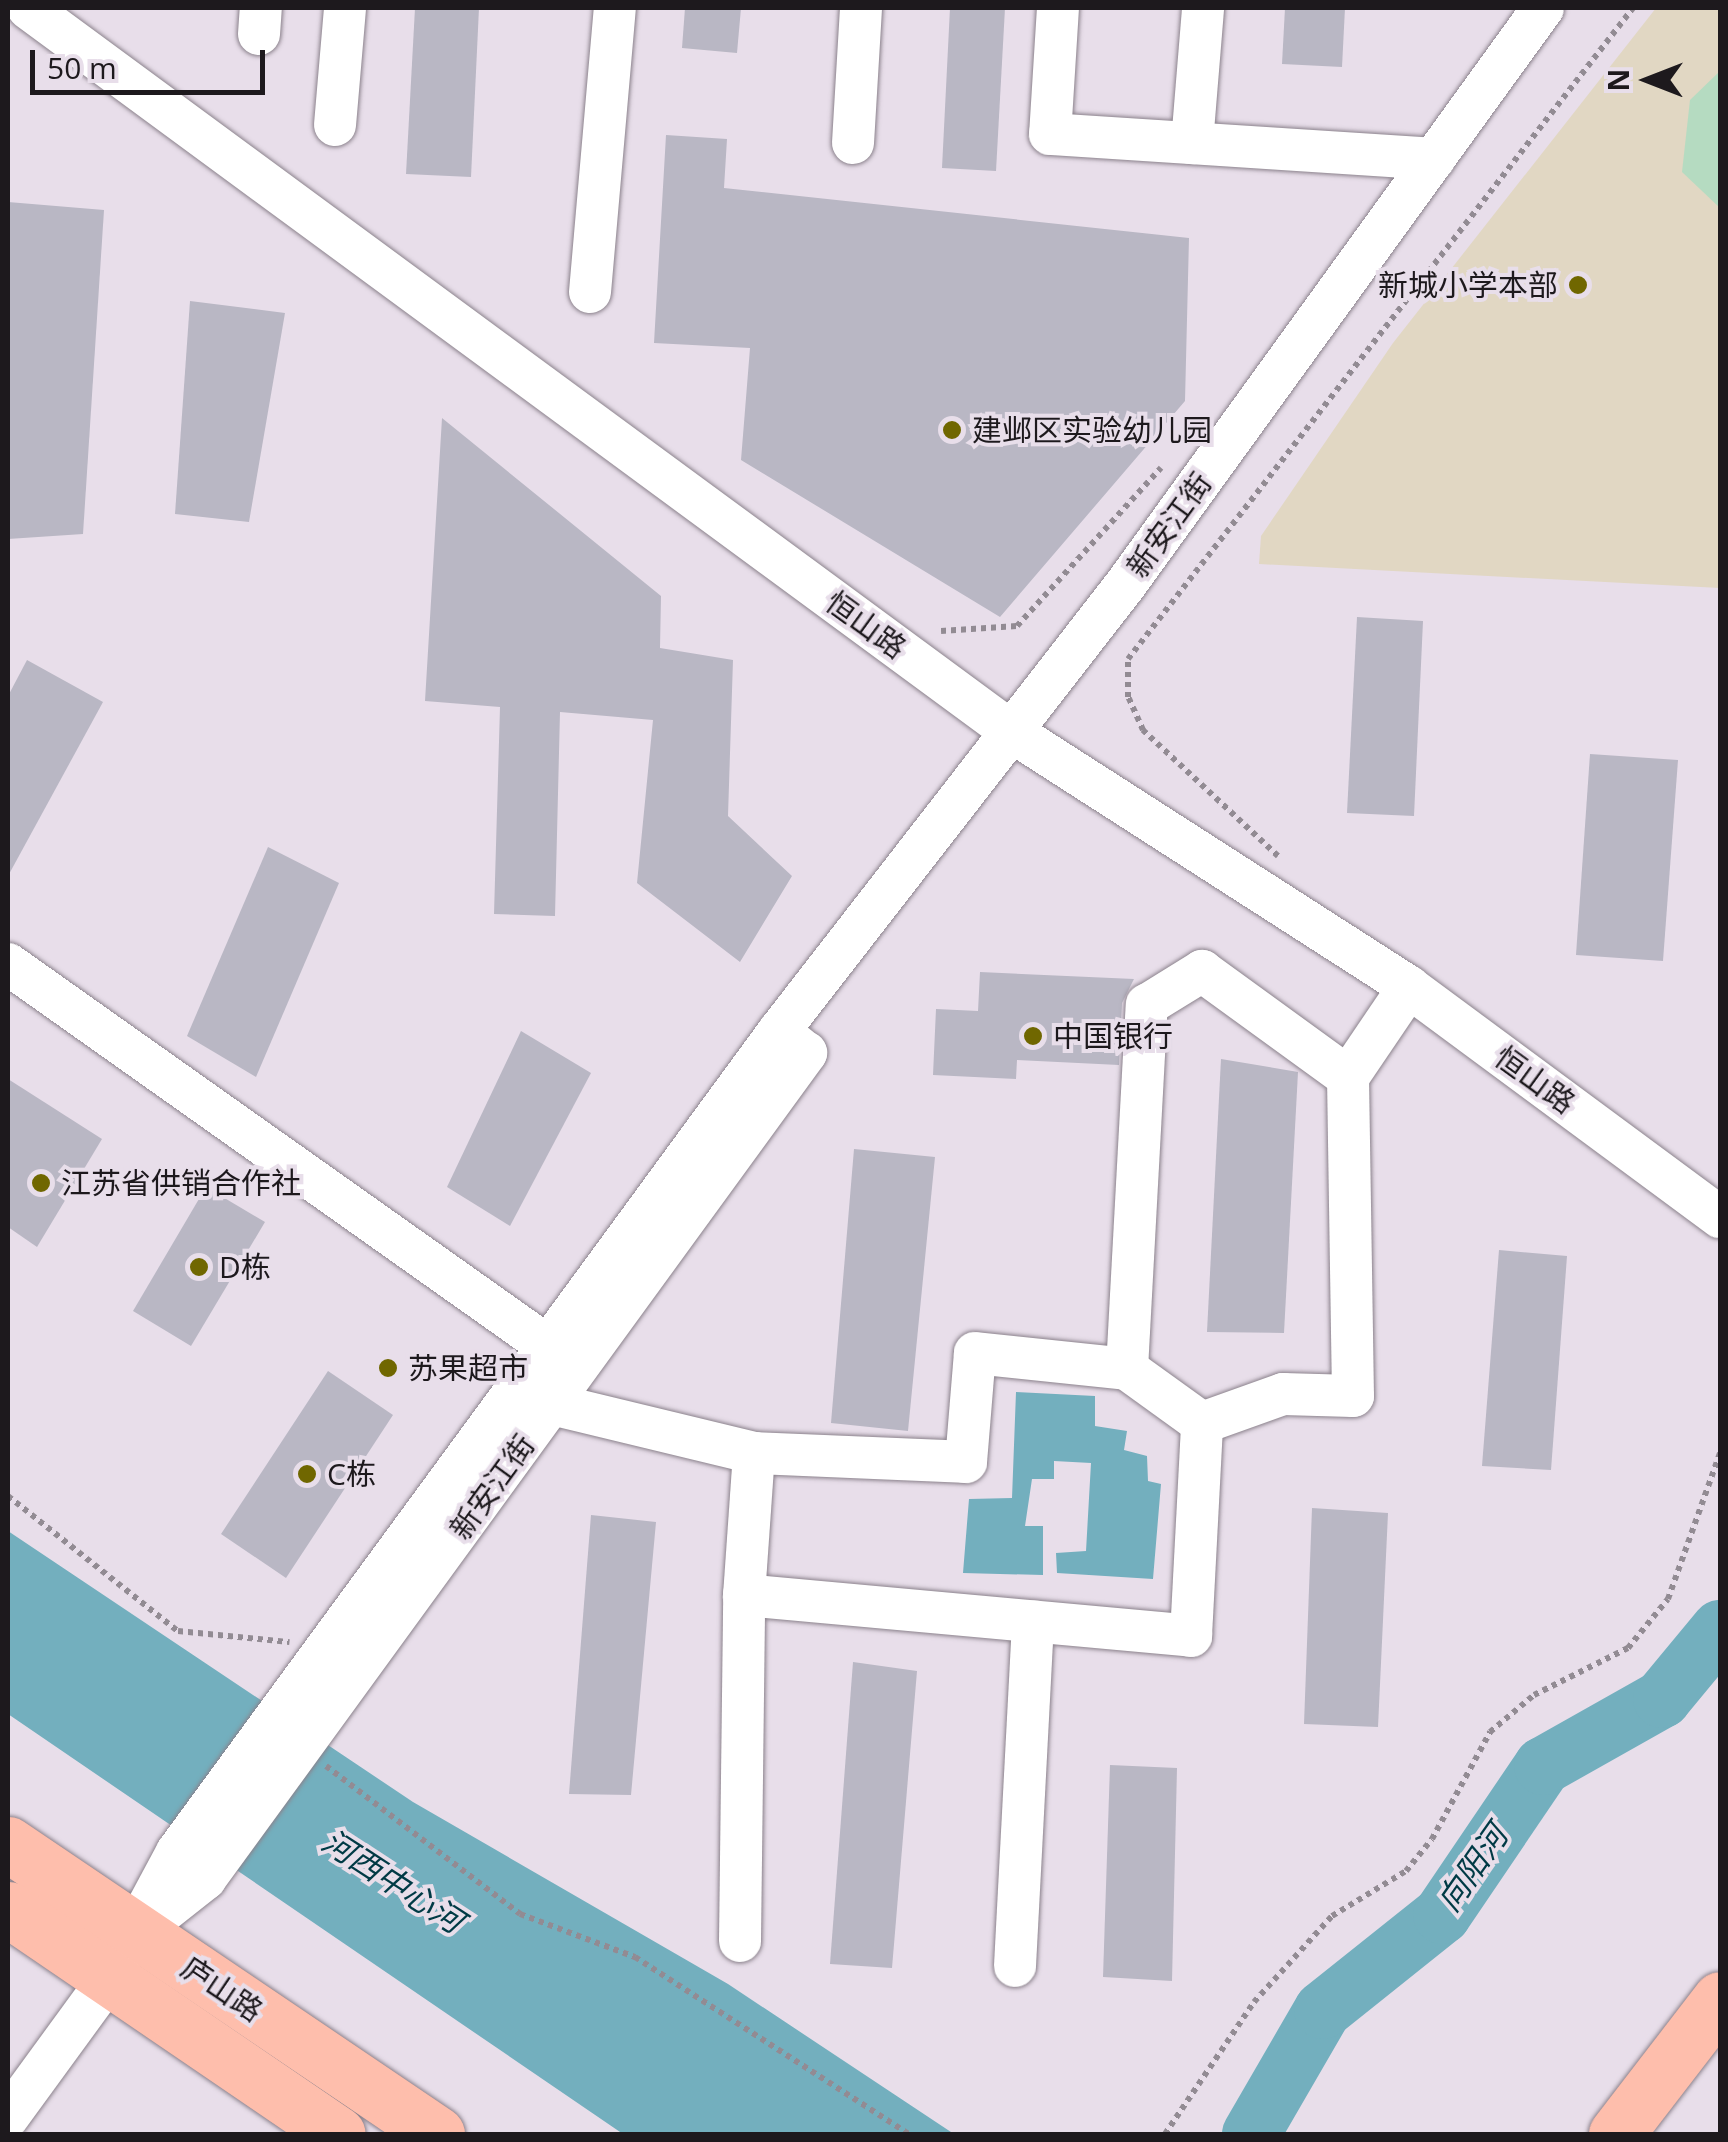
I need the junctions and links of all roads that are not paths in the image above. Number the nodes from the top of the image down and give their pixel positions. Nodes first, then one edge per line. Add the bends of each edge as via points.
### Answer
1 (28, 8) edge
2 (345, 8) edge
3 (615, 8) edge
4 (861, 8) edge
5 (1058, 8) edge
6 (1203, 8) edge
7 (1543, 8) edge
8 (335, 125) dead end
9 (853, 143) dead end
10 (1192, 143) junction
11 (1434, 159) junction
12 (590, 292) dead end
13 (1009, 730) junction
14 (8, 964) edge
15 (1409, 987) junction
16 (779, 1031) junction
17 (1348, 1076) junction
18 (1720, 1217) edge
19 (549, 1346) junction
20 (1128, 1369) junction
21 (552, 1404) junction
22 (1202, 1423) junction
23 (754, 1453) junction
24 (744, 1594) junction
25 (1033, 1621) junction
26 (326, 1672) junction
27 (8, 1844) edge
28 (191, 1866) junction
29 (8, 1909) edge
30 (740, 1941) dead end
31 (124, 1955) junction
32 (1016, 1966) dead end
33 (1720, 1998) edge
34 (8, 2117) edge
35 (338, 2134) edge
36 (437, 2134) edge
37 (1616, 2134) edge

1 - 13 street, 恒山路
2 - 8 street
3 - 12 street
4 - 9 street
5 - 10 street via 1050,134
6 - 10 street
7 - 11 street, 新安江街
10 - 11 street
11 - 13 street, 新安江街
13 - 15 street, 恒山路
13 - 16 street, 新安江街
14 - 19 street
15 - 17 street
15 - 18 street, 恒山路
16 - 19 street, 新安江街
16 - 21 street, 新安江街 via 806,1053
17 - 20 street via 1202,971 1147,1005
17 - 22 street via 1353,1396 1284,1394
19 - 26 street, 新安江街
20 - 22 street
20 - 23 street via 974,1353 966,1462
21 - 23 street
21 - 26 street, 新安江街
22 - 25 street via 1191,1636
23 - 24 street
24 - 25 street
24 - 30 street
25 - 32 street
26 - 28 street, 新安江街
26 - 28 street, 新安江街 via 304,1746
27 - 31 main road, 庐山路
28 - 31 street, 新安江街
29 - 31 main road, 庐山路
31 - 34 street, 新安江街
31 - 35 main road, 庐山路
31 - 36 main road, 庐山路
33 - 37 main road

